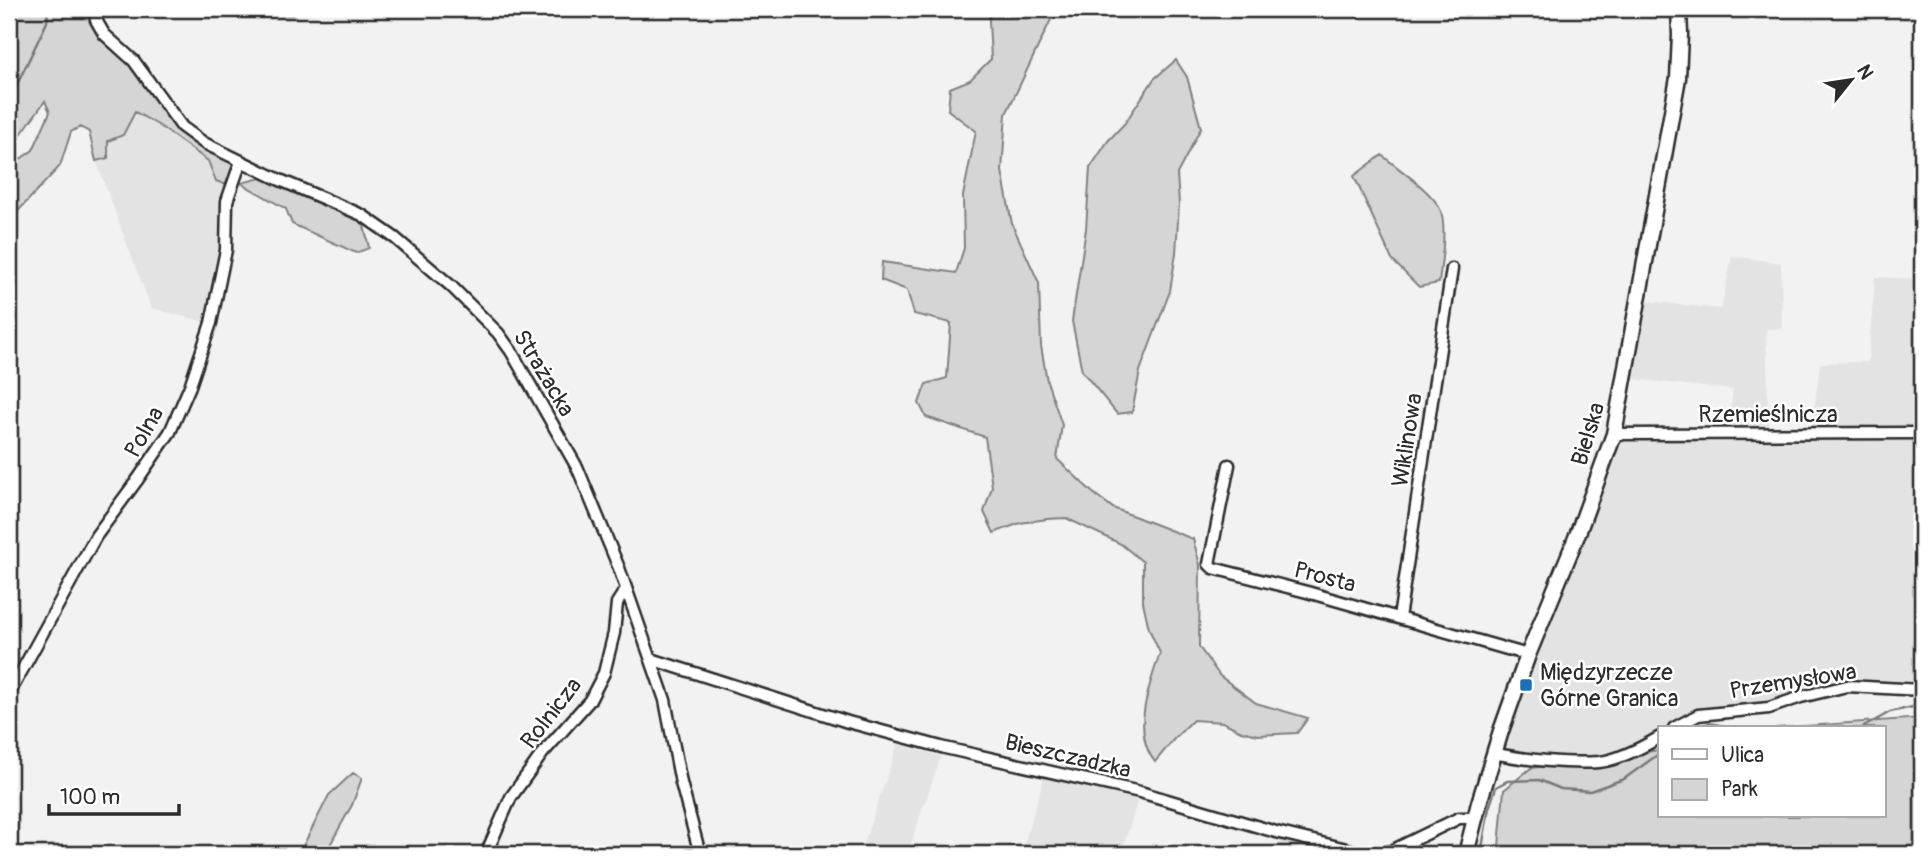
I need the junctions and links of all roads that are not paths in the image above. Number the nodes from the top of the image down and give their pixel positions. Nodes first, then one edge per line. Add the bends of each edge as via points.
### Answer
1 (95, 9) edge
2 (1679, 9) edge
3 (241, 160) junction
4 (1452, 268) dead end
5 (1922, 433) edge
6 (1614, 434) junction
7 (1229, 465) dead end
8 (626, 589) junction
9 (1399, 618) junction
10 (1528, 655) junction
11 (650, 659) junction
12 (1922, 690) edge
13 (9, 695) edge
14 (1678, 726) edge
15 (1658, 738) edge
16 (1494, 753) junction
17 (1475, 818) junction
18 (485, 854) edge
19 (700, 854) edge
20 (1466, 854) edge

1 - 3 street, Strażacka via 104,34 134,61 182,127
2 - 6 street, Bielska via 1678,78
3 - 8 street, Strażacka via 362,215 442,278 498,333 578,469
3 - 13 street, Polna via 227,201 226,250 211,323 190,386 170,432 96,536
4 - 9 street, Wiklinowa
5 - 6 street, Rzemieślnicza
6 - 10 street, Bielska
7 - 9 street, Prosta via 1209,564 1213,568
8 - 11 street, Strażacka
8 - 18 street, Rolnicza via 617,603 604,673 590,700 511,797
9 - 10 street, Prosta
10 - 16 street, Bielska
11 - 17 street, Bieszczadzka via 848,722 1140,792 1359,852 1390,852 1459,818
11 - 19 street, Strażacka via 665,700
12 - 14 street, Przemysłowa via 1847,686 1769,708 1698,715
15 - 16 street via 1601,762
16 - 17 street, Bielska
17 - 20 street, Bielska

